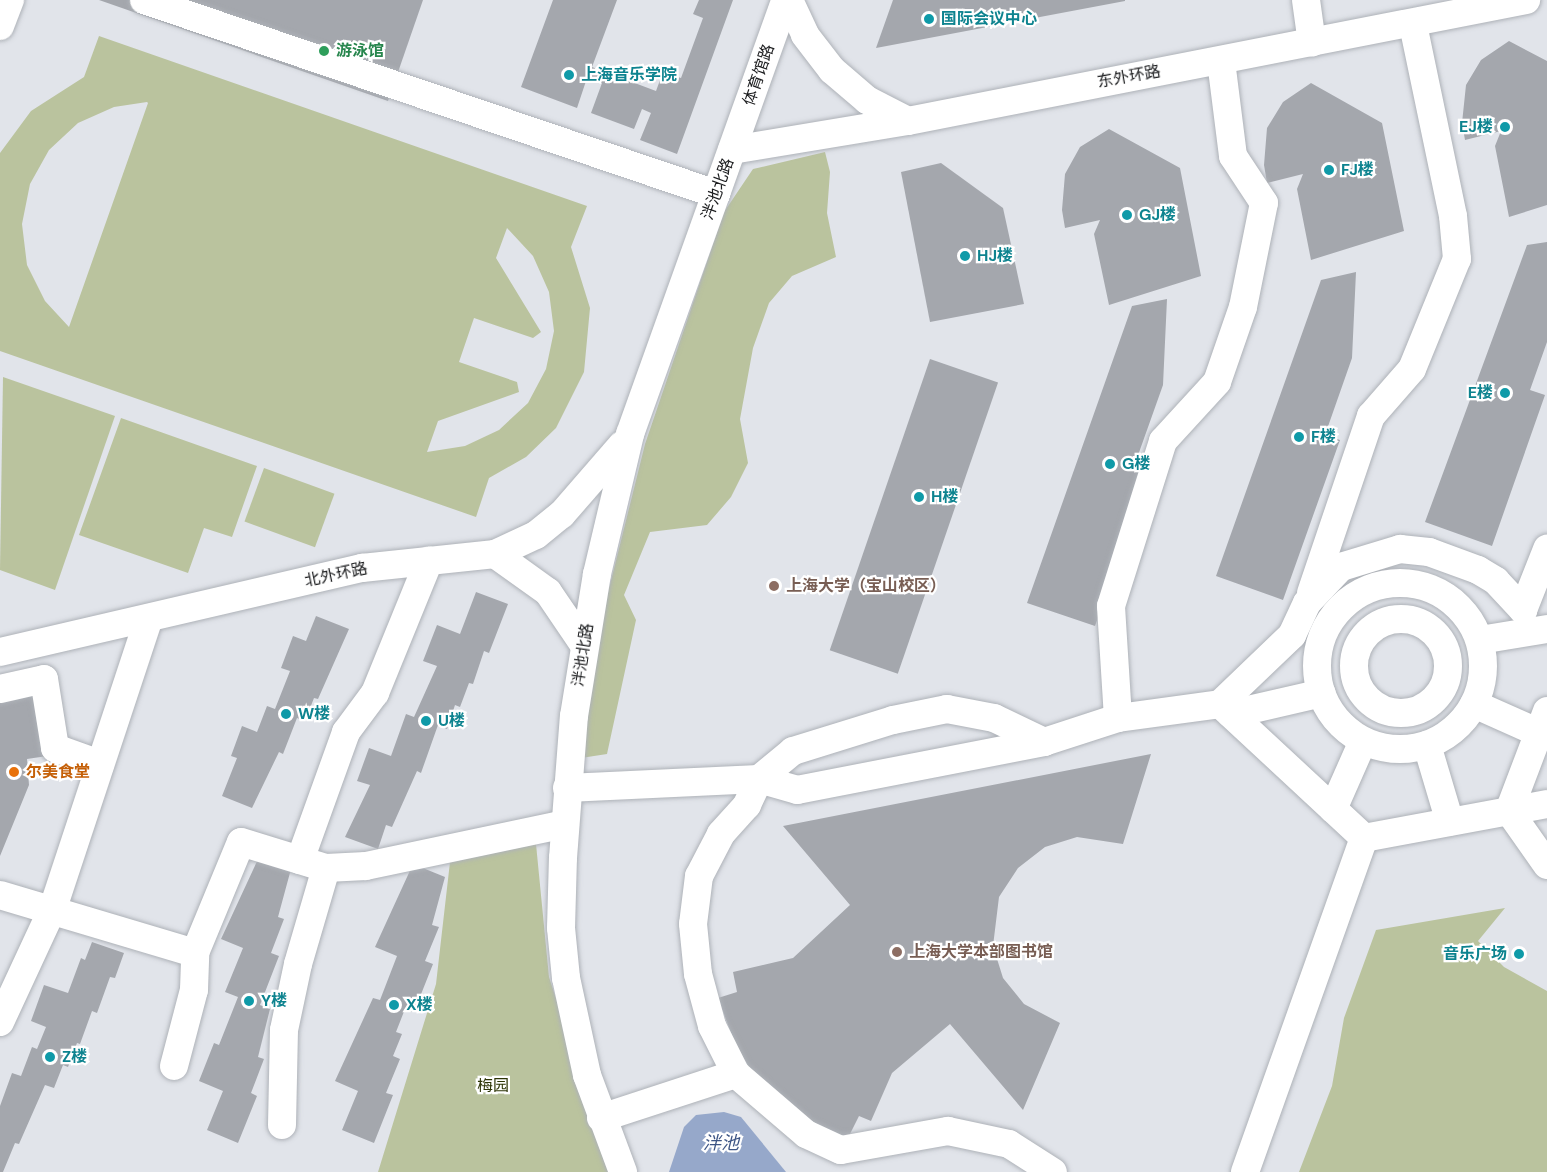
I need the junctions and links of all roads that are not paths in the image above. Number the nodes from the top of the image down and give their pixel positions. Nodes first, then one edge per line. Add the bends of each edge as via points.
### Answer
1 (10, 0) edge
2 (144, 0) edge
3 (787, 0) edge
4 (1306, 0) edge
5 (1526, 0) edge
6 (1481, 4) edge
7 (1413, 24) junction
8 (0, 26) edge
9 (1312, 43) junction
10 (1221, 61) junction
11 (908, 121) junction
12 (732, 150) junction
13 (716, 194) junction
14 (630, 434) junction
15 (1547, 549) edge
16 (495, 554) junction
17 (1366, 557) junction
18 (1451, 558) junction
19 (429, 561) junction
20 (1406, 583) junction
21 (1376, 586) junction
22 (1438, 592) junction
23 (1347, 602) junction
24 (1462, 610) junction
25 (1312, 616) junction
26 (149, 618) junction
27 (1401, 618) junction
28 (1547, 629) edge
29 (1370, 630) junction
30 (1436, 635) junction
31 (1480, 640) junction
32 (584, 645) junction
33 (0, 652) edge
34 (1317, 662) junction
35 (1354, 663) junction
36 (1447, 668) junction
37 (1483, 670) junction
38 (0, 688) edge
39 (1322, 693) junction
40 (1364, 695) junction
41 (1429, 703) junction
42 (1474, 704) junction
43 (1226, 709) junction
44 (1397, 713) junction
45 (1118, 718) junction
46 (1335, 718) junction
47 (1543, 722) edge
48 (1439, 738) junction
49 (1363, 741) junction
50 (1044, 742) junction
51 (1395, 749) junction
52 (100, 764) junction
53 (759, 779) junction
54 (567, 788) junction
55 (1547, 804) edge
56 (1333, 810) junction
57 (1509, 811) junction
58 (1450, 822) junction
59 (565, 824) junction
60 (1364, 838) junction
61 (300, 860) junction
62 (1547, 865) edge
63 (326, 868) junction
64 (0, 895) edge
65 (53, 908) junction
66 (195, 953) junction
67 (0, 1022) edge
68 (174, 1066) dead end
69 (736, 1074) junction
70 (601, 1118) junction
71 (282, 1125) dead end
72 (623, 1172) edge
73 (1053, 1172) edge
74 (1245, 1172) edge

1 - 8 street
2 - 13 street
3 - 11 street via 805,34 832,70 867,100
3 - 12 street, 体育馆路
4 - 9 street
5 - 6 street, 东外环路
6 - 7 street, 东外环路
7 - 9 street, 东外环路
7 - 25 street via 1453,216 1457,259 1412,369 1371,416
9 - 10 street, 东外环路
10 - 11 street, 东外环路
10 - 45 street via 1233,156 1264,203 1244,307 1217,382 1163,441 1111,606
11 - 12 street, 东外环路
12 - 13 street, 泮池北路
13 - 14 street, 泮池北路
14 - 16 street, 北外环路 via 590,486 562,514 536,535
14 - 32 street, 泮池北路
15 - 18 street via 1523,610 1496,581
16 - 19 street, 北外环路
16 - 32 street via 548,592
17 - 18 street via 1400,549
17 - 21 street
17 - 25 street via 1341,567
18 - 22 street
19 - 26 street, 北外环路 via 362,568
19 - 61 street via 375,693 346,732
20 - 21 street
20 - 22 street
20 - 27 street
21 - 23 street
22 - 24 street
23 - 25 street
23 - 29 street
24 - 30 street
24 - 31 street
25 - 34 street
25 - 43 street
26 - 33 street, 北外环路
26 - 52 street
27 - 29 street via 1387,620
27 - 30 street via 1414,620
28 - 31 street
29 - 35 street via 1358,647
30 - 36 street via 1444,646
31 - 37 street
32 - 54 street, 泮池北路
34 - 35 street
34 - 39 street
35 - 40 street via 1358,686
36 - 37 street
36 - 41 street via 1443,686
37 - 42 street
38 - 52 street via 44,679 55,748
39 - 43 street
39 - 46 street
40 - 44 street via 1375,706
40 - 46 street
41 - 44 street
41 - 48 street
42 - 47 street
42 - 48 street
43 - 45 street
43 - 56 street
44 - 51 street
45 - 50 street
46 - 49 street
47 - 57 street
48 - 51 street
48 - 58 street
49 - 51 street
49 - 56 street
50 - 53 street via 796,790
50 - 53 street via 994,717 947,709 894,720 793,751
52 - 65 street
53 - 54 street
53 - 69 street via 747,805 721,834 699,876 693,924 698,974 712,1026
54 - 59 street, 泮池北路
55 - 57 street
56 - 60 street
57 - 58 street
57 - 62 street
58 - 60 street
59 - 63 street via 366,866
59 - 70 street, 泮池北路 via 561,928 566,978 575,1027
60 - 74 street
61 - 63 street
61 - 66 street via 242,842
63 - 71 street via 298,964 285,1030
64 - 65 street
65 - 66 street
65 - 67 street
66 - 68 street via 194,990
69 - 70 street
69 - 73 street via 806,1134 841,1150 948,1131 1009,1144
70 - 72 street, 泮池北路

